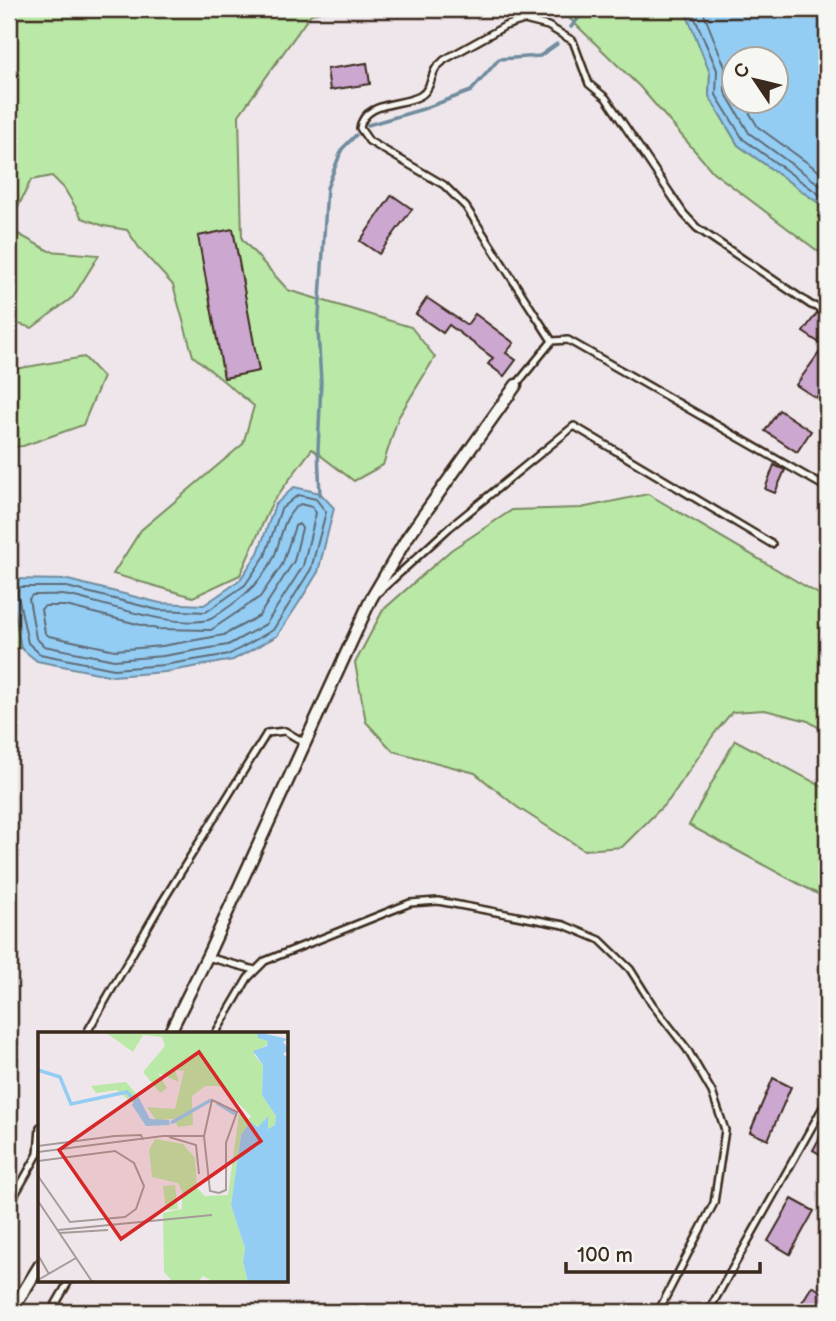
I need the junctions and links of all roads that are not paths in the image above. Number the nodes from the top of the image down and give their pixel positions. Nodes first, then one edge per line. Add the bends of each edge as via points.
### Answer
1 (827, 312) edge
2 (552, 341) junction
3 (516, 385) joint
4 (827, 488) edge
5 (772, 544) dead end
6 (371, 599) junction
7 (305, 743) junction
8 (207, 957) junction
9 (255, 970) junction
10 (87, 1032) edge
11 (170, 1032) edge
12 (216, 1032) edge
13 (827, 1100) edge
14 (38, 1154) edge
15 (9, 1205) edge
16 (38, 1268) edge
17 (68, 1282) edge
18 (11, 1312) edge
19 (51, 1312) edge
20 (658, 1312) edge
21 (708, 1312) edge

1 - 2 lane via 697,228 606,98 589,84 573,41 548,26 524,20 444,60 421,96 366,114 360,128 369,141 444,185 466,207
2 - 3 lane
2 - 4 lane via 568,340
3 - 6 street via 407,538
5 - 6 lane via 574,426
6 - 7 street
7 - 8 street
7 - 10 lane via 285,732 267,733
8 - 9 lane
8 - 11 street
9 - 12 lane
9 - 20 lane via 265,961 410,904 438,901 564,925 600,940 630,969 688,1049 712,1092 725,1130 714,1203
13 - 21 lane
14 - 15 lane
16 - 18 street
17 - 19 lane

